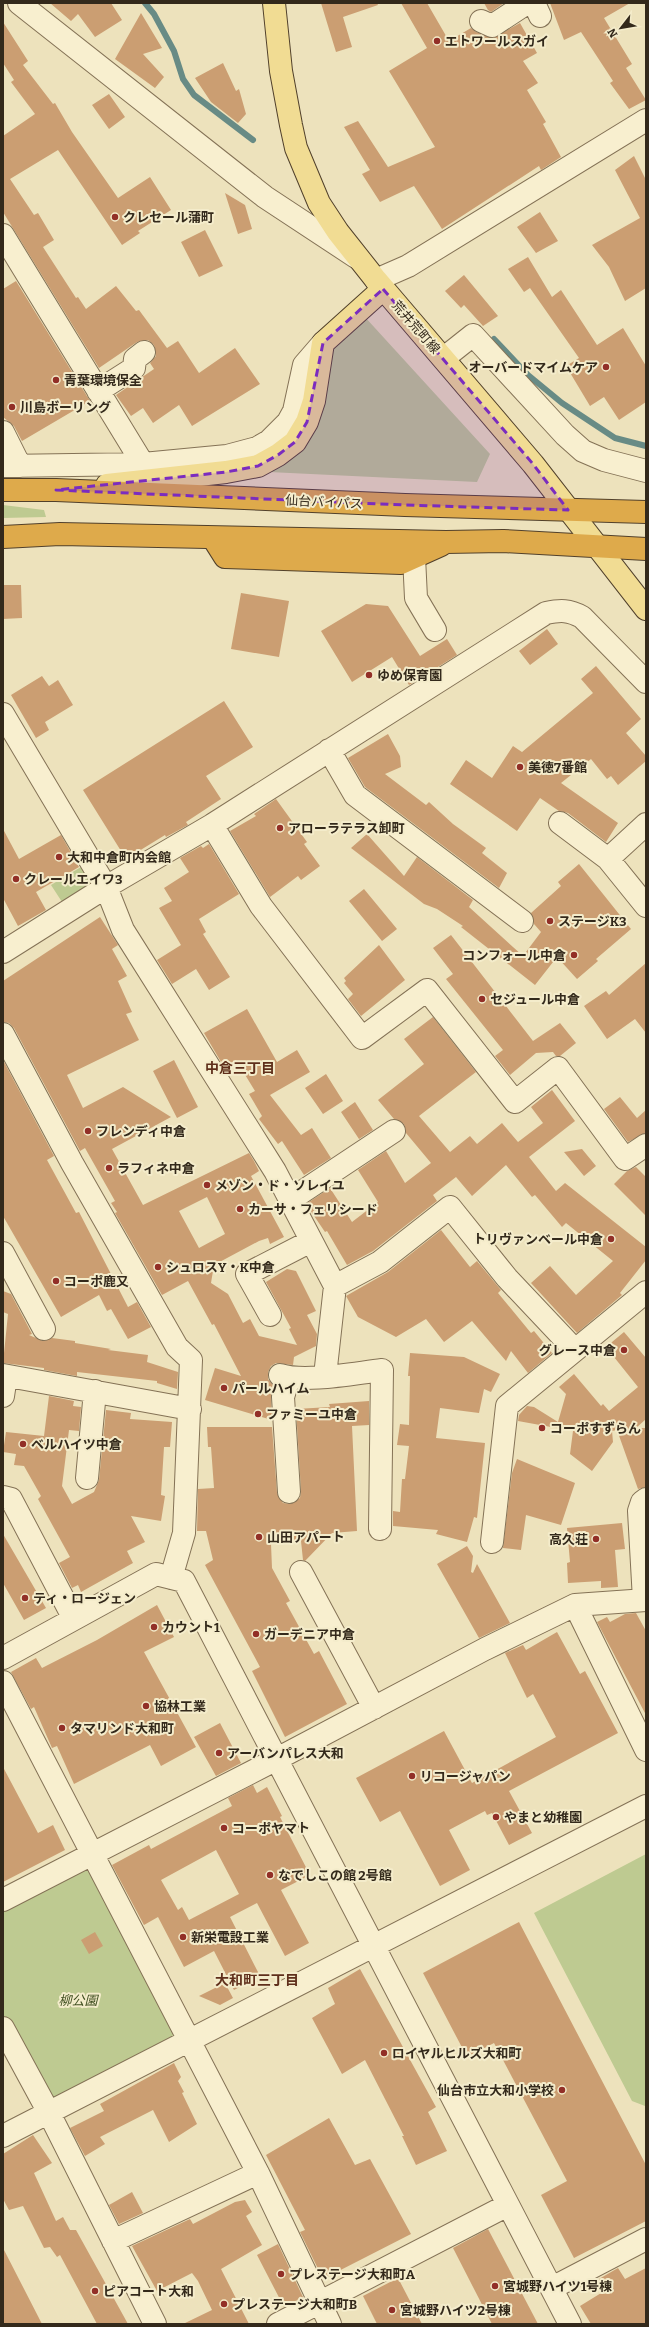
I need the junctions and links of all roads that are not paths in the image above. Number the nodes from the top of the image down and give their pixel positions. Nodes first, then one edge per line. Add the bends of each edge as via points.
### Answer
1 (19, 3) edge
2 (274, 3) edge
3 (533, 7) edge
4 (481, 21) dead end
5 (646, 120) edge
6 (3, 235) edge
7 (360, 260) junction
8 (380, 285) junction
9 (323, 344) junction
10 (144, 352) dead end
11 (444, 358) junction
12 (98, 391) junction
13 (3, 432) edge
14 (143, 464) junction
15 (12, 466) edge
16 (646, 471) edge
17 (3, 490) edge
18 (56, 490) junction
19 (568, 510) junction
20 (646, 512) edge
21 (3, 537) edge
22 (213, 538) junction
23 (446, 542) junction
24 (597, 547) junction
25 (646, 549) edge
26 (414, 557) junction
27 (646, 609) edge
28 (435, 630) dead end
29 (646, 682) edge
30 (3, 714) edge
31 (329, 750) junction
32 (560, 823) dead end
33 (646, 824) edge
34 (212, 825) junction
35 (608, 859) junction
36 (106, 887) junction
37 (646, 906) edge
38 (522, 921) dead end
39 (3, 952) edge
40 (3, 1034) edge
41 (394, 1131) dead end
42 (646, 1145) edge
43 (290, 1200) junction
44 (311, 1241) junction
45 (3, 1253) edge
46 (335, 1286) junction
47 (646, 1292) edge
48 (270, 1315) dead end
49 (44, 1329) dead end
50 (574, 1349) junction
51 (325, 1376) junction
52 (4, 1382) edge
53 (95, 1391) junction
54 (190, 1409) junction
55 (87, 1478) dead end
56 (289, 1492) dead end
57 (3, 1497) edge
58 (646, 1499) edge
59 (380, 1529) dead end
60 (492, 1542) dead end
61 (301, 1572) dead end
62 (171, 1578) junction
63 (645, 1600) edge
64 (575, 1605) junction
65 (74, 1619) junction
66 (3, 1658) edge
67 (3, 1682) edge
68 (374, 1708) junction
69 (646, 1750) edge
70 (276, 1760) junction
71 (646, 1806) edge
72 (91, 1854) junction
73 (3, 1900) edge
74 (374, 1947) junction
75 (3, 2028) edge
76 (189, 2040) junction
77 (48, 2112) junction
78 (3, 2136) edge
79 (258, 2173) junction
80 (508, 2205) junction
81 (646, 2240) edge
82 (113, 2241) junction
83 (552, 2288) junction
84 (319, 2303) junction
85 (155, 2324) edge
86 (278, 2324) edge
87 (330, 2324) edge
88 (570, 2324) edge

1 - 7 street via 265,197
2 - 7 main road, 荒井荒町線 via 282,77 296,148 318,203
3 - 4 street via 492,26
5 - 8 street
6 - 12 street
7 - 8 main road, 荒井荒町線
8 - 9 main road
8 - 11 main road, 荒井荒町線
9 - 14 street via 304,365 294,411 288,422 269,441 257,448 227,456
9 - 18 main road via 314,401 307,422 295,442 258,466 178,478
10 - 12 street via 135,359 134,368
11 - 16 street via 473,335 565,435 583,451 604,460
11 - 19 main road, 荒井荒町線
12 - 14 street
13 - 15 street
14 - 15 street
17 - 18 highway, 仙台バイパス
18 - 19 highway, 仙台バイパス
19 - 20 highway, 仙台バイパス
19 - 24 main road, 荒井荒町線
21 - 22 highway via 60,534
22 - 23 highway
22 - 26 highway via 225,557 401,563
23 - 24 highway via 503,540
23 - 26 highway
24 - 25 highway
24 - 27 main road, 荒井荒町線
26 - 28 street via 416,598
29 - 31 street via 582,617 572,611 546,613
30 - 36 street
31 - 34 street
31 - 38 street via 355,795
32 - 35 street
33 - 35 street
34 - 36 street
34 - 42 street via 261,906 362,1038 427,990 515,1102 558,1068 625,1159
35 - 37 street
36 - 39 street
36 - 43 street via 123,930 275,1171
40 - 54 street via 72,1163 177,1347 191,1360
41 - 43 street
43 - 44 street
44 - 46 street
44 - 48 street via 247,1274
45 - 49 street
46 - 50 street via 380,1262 450,1207 507,1278
46 - 51 street
47 - 50 street
50 - 60 street via 507,1406
51 - 56 street via 284,1376
51 - 59 street via 382,1370
52 - 53 street
53 - 54 street
53 - 55 street
54 - 62 street via 184,1533
57 - 65 street via 11,1499
58 - 63 street via 639,1511
61 - 68 street
62 - 65 street via 156,1574
62 - 70 street via 184,1581
63 - 64 street
64 - 68 street
64 - 69 street
65 - 66 street
67 - 72 street
68 - 70 street
70 - 72 street
70 - 74 street
71 - 74 street
72 - 73 street
72 - 76 street
74 - 76 street
74 - 80 street
75 - 77 street
76 - 77 street
76 - 79 street
77 - 78 street
77 - 82 street
79 - 82 street
79 - 84 street
80 - 83 street
80 - 84 street
81 - 83 street
82 - 85 street
83 - 88 street
84 - 86 street
84 - 87 street

